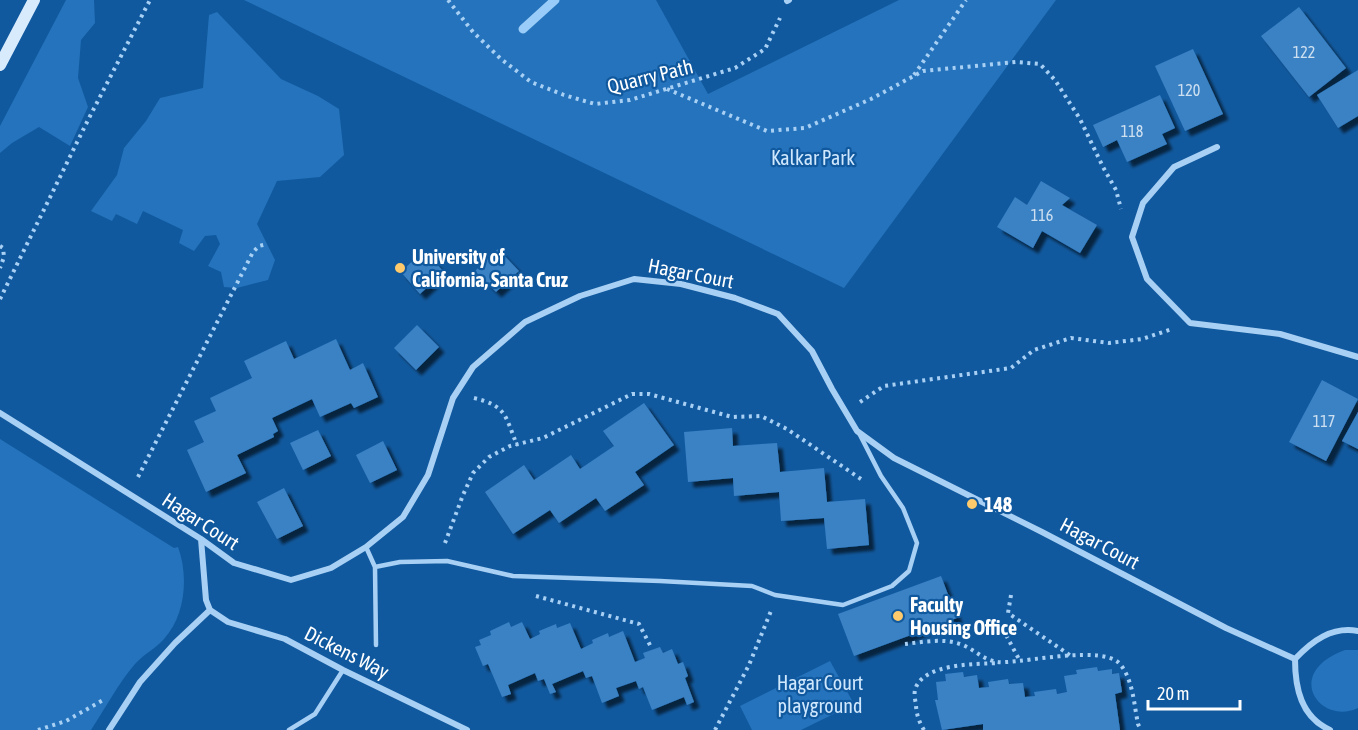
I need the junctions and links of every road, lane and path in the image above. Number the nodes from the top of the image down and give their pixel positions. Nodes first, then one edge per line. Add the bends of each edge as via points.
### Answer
1 (34, 0) edge
2 (150, 0) edge
3 (448, 0) edge
4 (788, 0) edge
5 (966, 0) edge
6 (0, 65) edge
7 (912, 78) junction
8 (667, 89) junction
9 (1217, 147) dead end
10 (1132, 237) junction
11 (267, 244) dead end
12 (0, 246) edge
13 (0, 268) edge
14 (0, 299) edge
15 (1190, 323) junction
16 (1358, 357) edge
17 (456, 393) junction
18 (846, 411) junction
19 (0, 413) edge
20 (857, 431) junction
21 (517, 445) junction
22 (870, 485) dead end
23 (130, 495) junction
24 (201, 539) junction
25 (366, 546) junction
26 (447, 561) junction
27 (375, 567) junction
28 (775, 594) junction
29 (1011, 595) dead end
30 (535, 596) dead end
31 (210, 610) junction
32 (1001, 630) dead end
33 (1358, 631) edge
34 (905, 644) dead end
35 (376, 645) dead end
36 (651, 647) dead end
37 (1071, 656) junction
38 (1295, 660) junction
39 (1020, 661) junction
40 (1003, 663) junction
41 (343, 670) junction
42 (140, 682) junction
43 (38, 730) edge
44 (110, 730) edge
45 (289, 730) edge
46 (467, 730) edge
47 (716, 730) edge
48 (924, 730) edge
49 (1141, 730) edge
50 (1330, 730) edge

1 - 6 street
2 - 14 path
3 - 8 path, Quarry Path via 501,60 531,82 596,104 630,100
4 - 8 path, Quarry Path via 765,50 735,68
5 - 7 path
7 - 8 path via 805,128 767,131
7 - 10 path via 923,71 946,67 1040,64 1080,118 1116,190
9 - 10 street via 1174,167 1143,203
10 - 15 street via 1147,279
11 - 23 path via 253,252
12 - 13 path via 4,257
15 - 16 street via 1280,334
15 - 18 path via 1142,339 1109,343 1071,338 1034,350 1011,368 884,386
17 - 18 street, Hagar Court via 473,367 525,322 580,296 634,279 692,287 778,314 813,351
17 - 21 path via 498,406
17 - 25 street, Hagar Court via 428,475 402,517
18 - 20 street, Hagar Court
19 - 23 street, Hagar Court
20 - 28 lane via 903,508 917,543 909,571 892,586 843,605
20 - 38 street, Hagar Court via 894,458
21 - 22 path via 543,438 632,394 649,393 732,417 761,416
21 - 26 path via 489,457 473,473 445,544
23 - 24 street, Hagar Court
24 - 25 street, Hagar Court via 234,563 291,580 331,568
24 - 31 street
25 - 27 lane
26 - 27 lane
26 - 28 lane via 513,576 752,586
27 - 35 lane
28 - 47 path via 749,664
29 - 37 path via 1008,613
30 - 36 path via 639,624
31 - 41 street, Dickens Way via 228,622 285,639
31 - 42 street
32 - 39 path
33 - 38 street via 1328,633 1309,644
34 - 40 path via 933,640 960,644
37 - 39 path
37 - 49 path via 1101,654 1118,662 1127,675
38 - 50 street via 1295,682 1304,706 1312,718
39 - 40 path
40 - 48 path via 947,667 921,678 915,690 916,710
41 - 45 lane via 315,714
41 - 46 street, Dickens Way
42 - 43 path via 66,721
42 - 44 street

